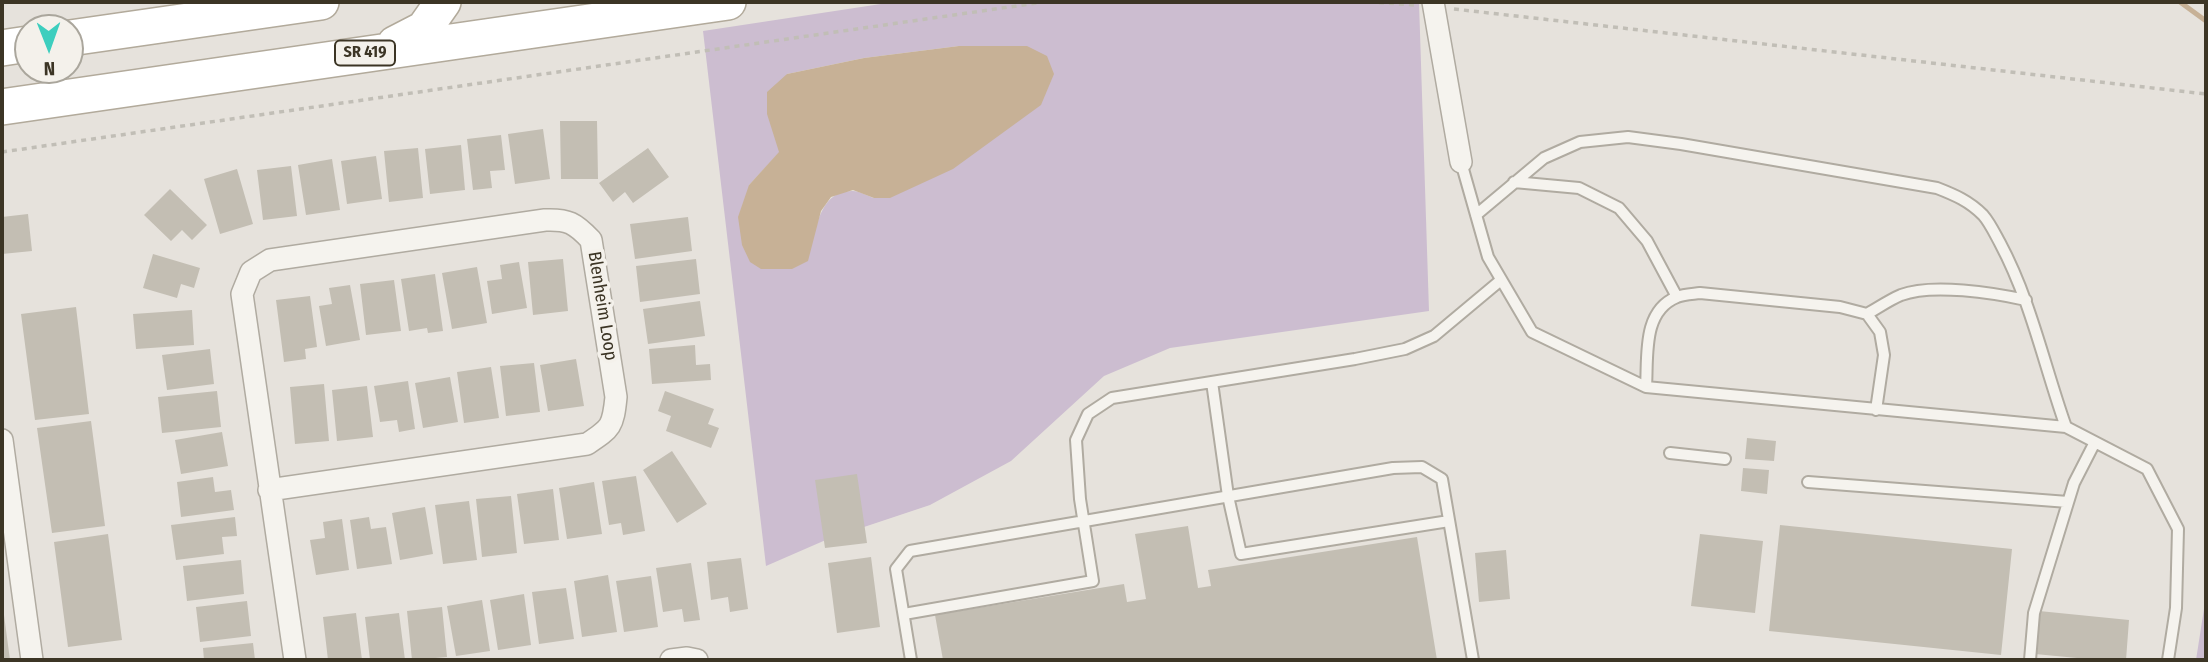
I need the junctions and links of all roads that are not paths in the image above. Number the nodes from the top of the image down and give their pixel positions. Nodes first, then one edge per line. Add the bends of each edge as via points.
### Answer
1 (321, 2) edge
2 (443, 2) edge
3 (728, 2) edge
4 (1434, 5) edge
5 (221, 9) edge
6 (84, 35) edge
7 (382, 51) junction
8 (2, 107) edge
9 (1461, 162) joint
10 (1514, 182) junction
11 (1476, 215) junction
12 (1501, 280) junction
13 (1678, 297) junction
14 (2026, 300) junction
15 (1867, 314) junction
16 (1212, 382) junction
17 (1646, 387) junction
18 (1876, 410) junction
19 (2066, 428) junction
20 (2, 440) edge
21 (2095, 442) junction
22 (1670, 453) dead end
23 (1726, 459) dead end
24 (1808, 482) dead end
25 (269, 490) junction
26 (5, 493) edge
27 (1228, 496) junction
28 (2068, 502) junction
29 (1084, 520) junction
30 (1449, 521) junction
31 (904, 614) junction
32 (32, 660) edge
33 (295, 660) edge
34 (671, 660) edge
35 (697, 660) edge
36 (911, 660) edge
37 (1473, 660) edge
38 (2030, 660) edge
39 (2168, 660) edge

1 - 5 main road
2 - 7 main road via 424,29
3 - 7 main road, SR 419
4 - 9 street
5 - 6 main road
7 - 8 main road, SR 419
9 - 11 lane
10 - 11 lane
10 - 13 lane via 1579,188 1619,208 1647,241
10 - 14 lane via 1544,158 1580,142 1628,137 1937,188 1965,199 1986,218
11 - 12 lane via 1488,257
12 - 16 lane via 1434,336 1405,349
12 - 17 lane via 1532,332
13 - 15 lane via 1700,293 1840,307
13 - 17 lane via 1657,310 1649,333
14 - 15 lane via 1933,290 1902,295
14 - 19 lane
15 - 18 lane via 1880,332 1884,355
16 - 27 lane
16 - 29 lane via 1112,398 1088,414 1076,440
17 - 18 lane
18 - 19 lane
19 - 21 lane
20 - 26 street
21 - 28 lane
21 - 39 lane via 2147,469 2178,528 2176,608
22 - 23 lane
24 - 28 lane
25 - 25 street, Blenheim Loop via 242,294 251,272 270,260 545,220 563,220 591,240 616,397 610,429 587,444
25 - 33 street, Blenheim Loop
26 - 32 street
27 - 29 lane
27 - 30 lane via 1422,467 1442,479
27 - 30 lane via 1241,554
28 - 38 lane via 2034,612
29 - 31 lane via 910,551 896,569
29 - 31 lane via 1093,581
30 - 37 lane
31 - 36 lane
34 - 35 street

